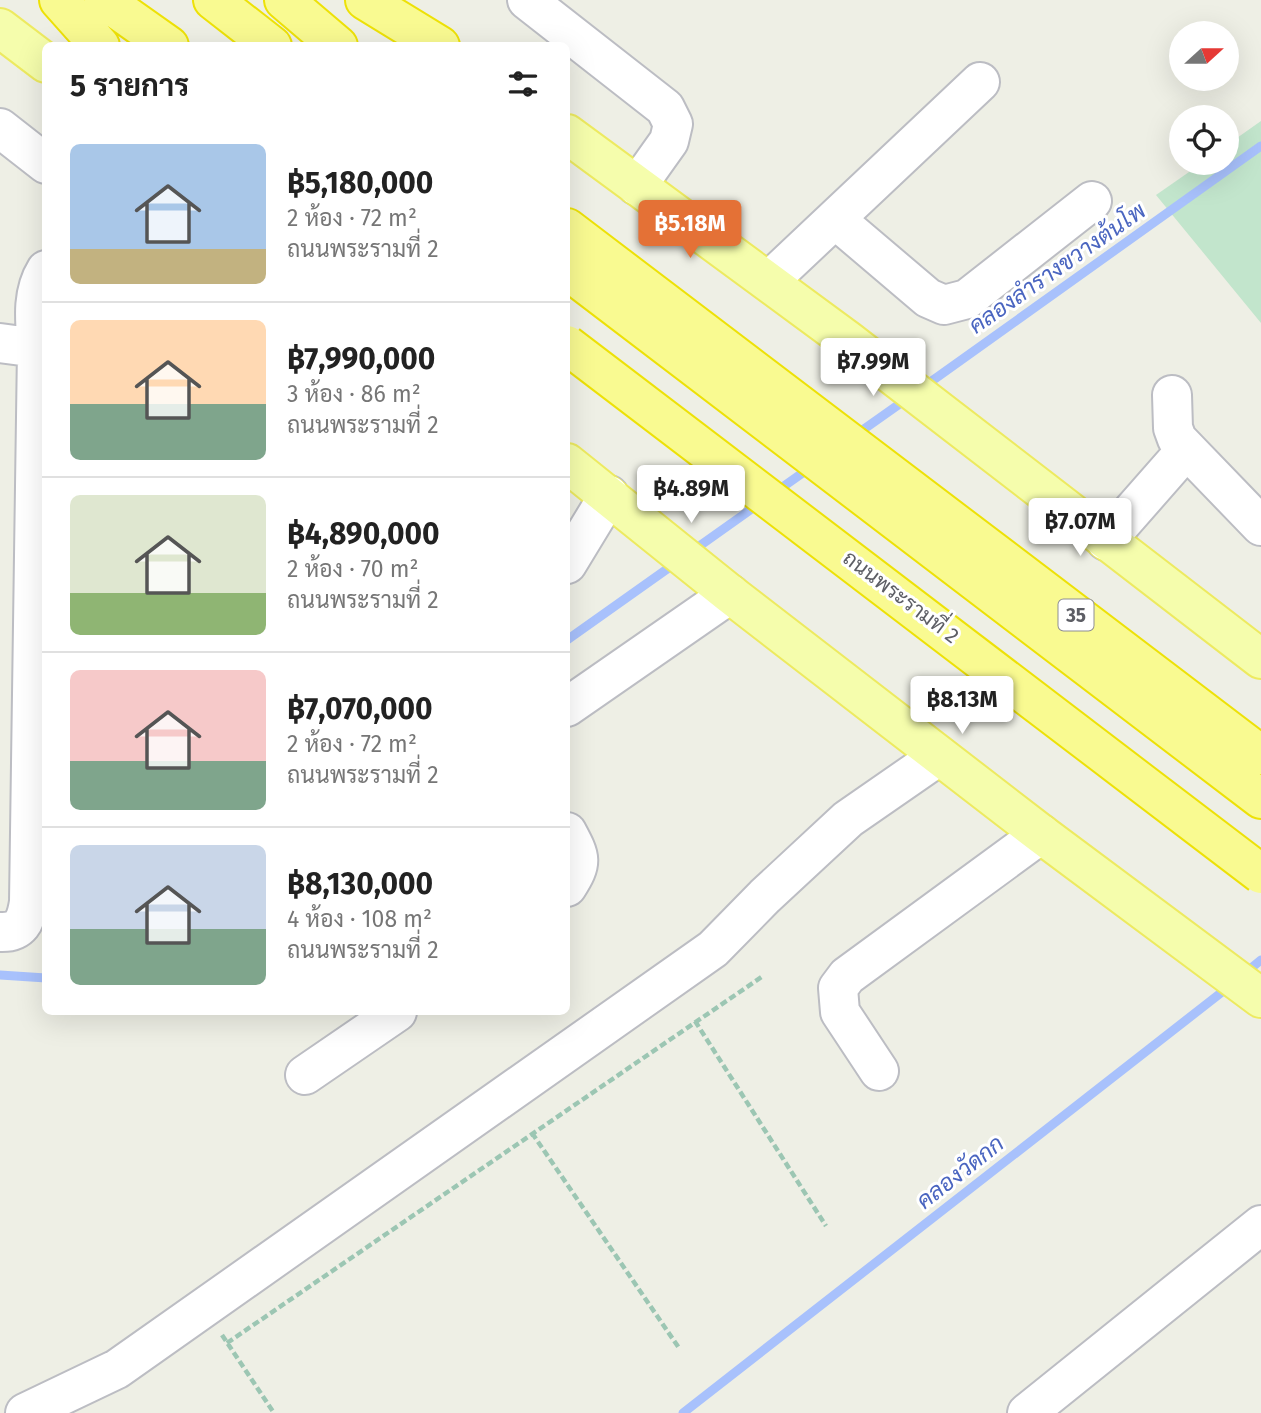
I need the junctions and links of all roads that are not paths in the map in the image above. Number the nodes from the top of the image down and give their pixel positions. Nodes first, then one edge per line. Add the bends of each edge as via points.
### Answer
1 (59, 0) edge
2 (104, 0) edge
3 (115, 0) edge
4 (213, 0) edge
5 (284, 0) edge
6 (365, 0) edge
7 (391, 0) edge
8 (527, 0) edge
9 (0, 28) edge
10 (96, 42) edge
11 (166, 42) edge
12 (167, 42) edge
13 (267, 42) edge
14 (333, 42) edge
15 (433, 42) edge
16 (443, 42) edge
17 (42, 60) edge
18 (980, 82) dead end
19 (0, 128) edge
20 (570, 136) edge
21 (42, 161) edge
22 (637, 186) junction
23 (1092, 201) dead end
24 (835, 219) junction
25 (570, 230) edge
26 (570, 272) edge
27 (42, 276) edge
28 (769, 281) junction
29 (0, 343) edge
30 (37, 348) junction
31 (570, 348) edge
32 (570, 348) edge
33 (1172, 395) dead end
34 (1185, 451) junction
35 (570, 465) edge
36 (609, 495) junction
37 (1261, 526) edge
38 (1106, 541) junction
39 (570, 559) edge
40 (730, 594) junction
41 (1261, 659) edge
42 (570, 705) edge
43 (1261, 755) edge
44 (939, 756) junction
45 (1261, 799) edge
46 (1041, 834) junction
47 (570, 837) edge
48 (1260, 878) edge
49 (570, 882) edge
50 (0, 932) edge
51 (1261, 998) edge
52 (393, 1015) edge
53 (879, 1070) dead end
54 (305, 1075) dead end
55 (1261, 1225) edge
56 (25, 1413) edge
57 (1027, 1413) edge

1 - 10 highway
2 - 11 highway
3 - 12 highway
4 - 13 highway
5 - 14 highway
6 - 15 highway
7 - 16 main road
8 - 22 street via 665,108 673,124 669,141
9 - 17 main road
18 - 24 street
19 - 21 street
20 - 22 main road
22 - 28 main road
23 - 24 street via 967,299 944,305 928,298
24 - 28 street
25 - 43 highway, 35
26 - 45 highway
27 - 30 street via 34,314
28 - 38 main road
29 - 30 street
30 - 50 street via 29,902 18,930
31 - 48 highway, ถนนพระรามที่ 2, bridge via 1017,686
32 - 48 highway, bridge
33 - 34 street via 1173,428
34 - 37 street
34 - 38 street
35 - 36 main road
36 - 39 street
36 - 40 main road
38 - 41 main road
40 - 42 street
40 - 44 main road
44 - 46 main road
44 - 56 street via 848,820 713,949 117,1369
46 - 51 main road
46 - 53 street via 847,976 838,988 840,1012
47 - 49 street via 580,855
52 - 54 street
55 - 57 street

